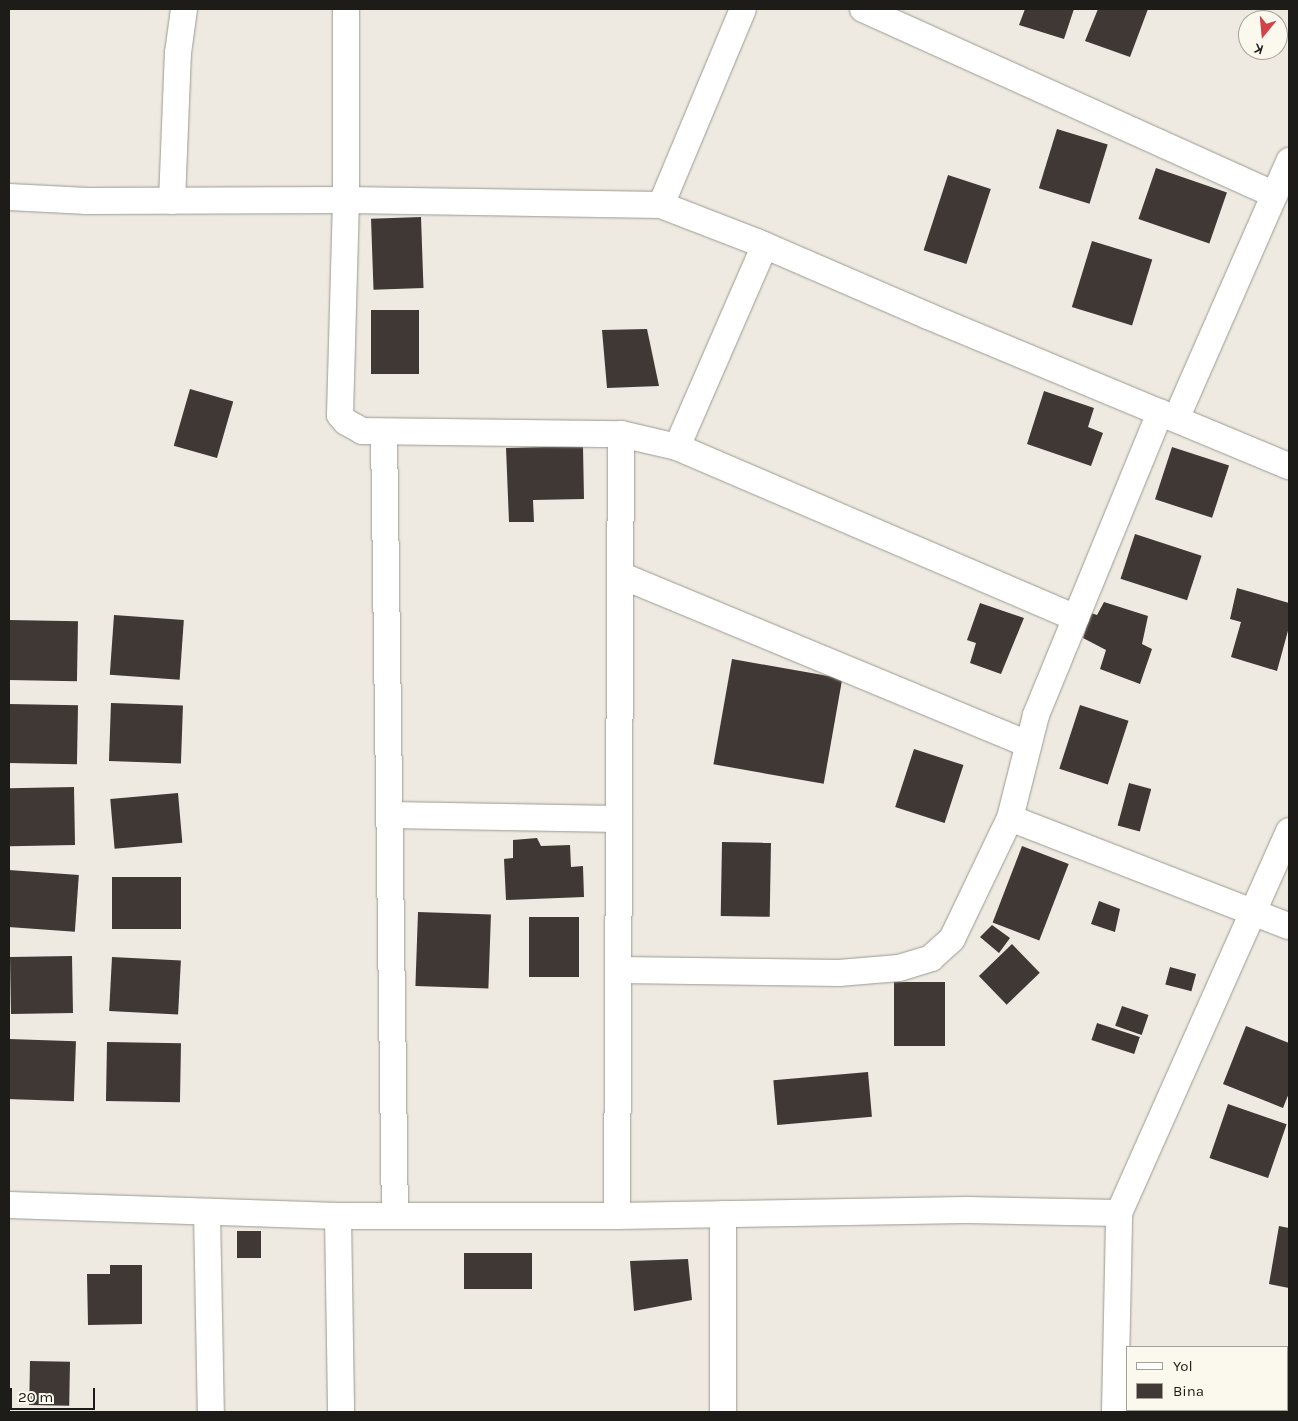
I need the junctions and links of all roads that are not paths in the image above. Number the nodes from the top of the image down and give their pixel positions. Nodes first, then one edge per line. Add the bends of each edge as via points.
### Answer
1 (184, 9) edge
2 (346, 9) edge
3 (743, 9) edge
4 (863, 9) edge
5 (904, 17) edge
6 (1289, 162) edge
7 (1274, 195) junction
8 (9, 197) edge
9 (346, 200) junction
10 (172, 201) junction
11 (661, 205) junction
12 (765, 245) junction
13 (1168, 415) junction
14 (384, 432) junction
15 (621, 434) junction
16 (677, 447) junction
17 (1289, 466) edge
18 (620, 575) junction
19 (1076, 618) junction
20 (1028, 744) junction
21 (389, 815) junction
22 (1010, 818) junction
23 (619, 819) junction
24 (1289, 831) edge
25 (1255, 912) junction
26 (1289, 926) edge
27 (618, 970) junction
28 (9, 1205) edge
29 (208, 1212) junction
30 (1119, 1213) junction
31 (723, 1214) junction
32 (338, 1216) junction
33 (395, 1216) junction
34 (617, 1216) junction
35 (211, 1412) edge
36 (341, 1412) edge
37 (723, 1412) edge
38 (1115, 1412) edge

1 - 10 street via 178,53
2 - 9 street
3 - 11 street
4 - 5 street
5 - 7 street
6 - 7 street
7 - 13 street
8 - 10 street
9 - 10 street
9 - 11 street
9 - 14 street via 340,416 362,431
11 - 12 street
12 - 13 street
12 - 16 street
13 - 17 street
13 - 19 street
14 - 15 street
14 - 21 street
15 - 16 street
15 - 18 street
16 - 19 street
18 - 20 street
18 - 23 street
19 - 20 street via 1036,715
20 - 22 street
21 - 23 street
21 - 33 street
22 - 25 street
22 - 27 street via 952,939 931,958 899,968 839,973
23 - 27 street
24 - 25 street
25 - 26 street
25 - 30 street
27 - 34 street
28 - 29 street
29 - 32 street
29 - 35 street
30 - 31 street via 966,1210
30 - 38 street
31 - 34 street
31 - 37 street
32 - 33 street
32 - 36 street
33 - 34 street

